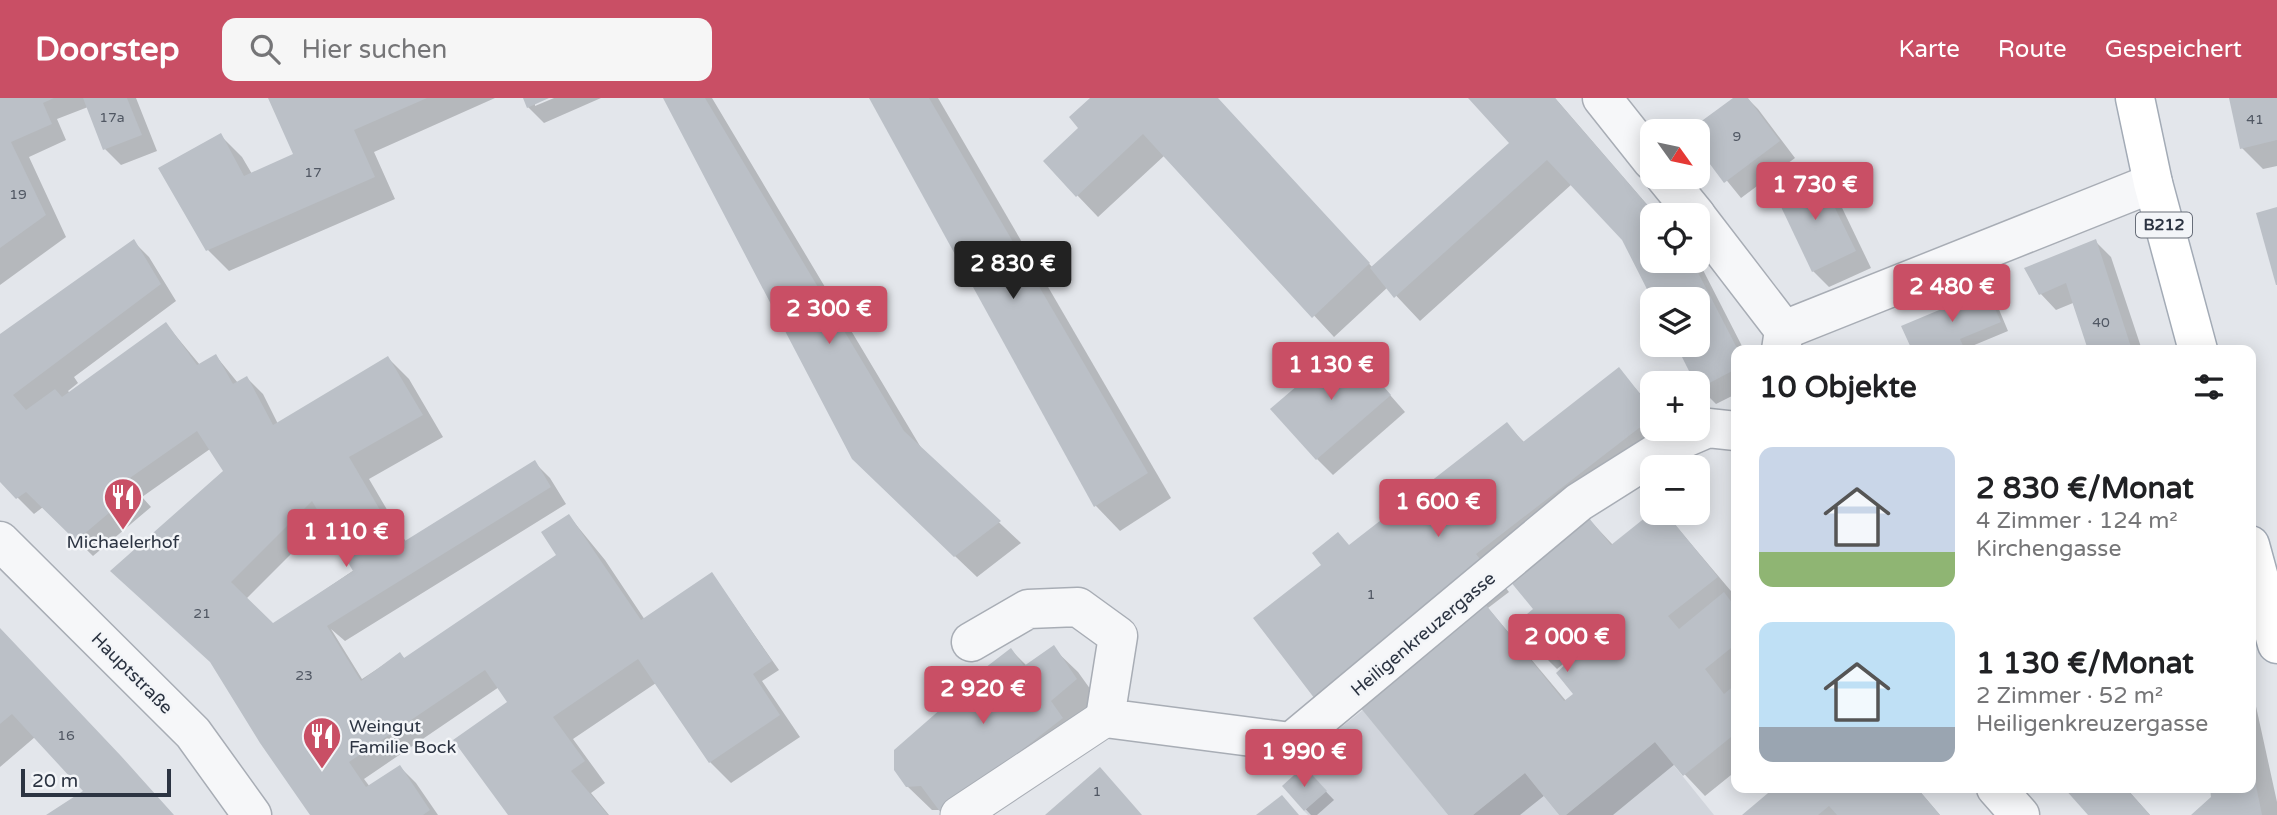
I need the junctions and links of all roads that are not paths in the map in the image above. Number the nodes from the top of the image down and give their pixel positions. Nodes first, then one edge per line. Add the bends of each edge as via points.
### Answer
1 (1602, 98) edge
2 (2135, 98) edge
3 (1640, 146) edge
4 (2153, 183) junction
5 (1675, 189) edge
6 (1686, 203) edge
7 (1710, 235) edge
8 (1782, 340) edge
9 (2197, 345) edge
10 (1731, 430) edge
11 (0, 541) edge
12 (2256, 567) edge
13 (971, 642) dead end
14 (2277, 644) edge
15 (1105, 718) junction
16 (2000, 793) edge
17 (252, 815) edge
18 (959, 815) edge
19 (2020, 815) edge

1 - 3 street
2 - 4 main road, B212
4 - 8 street
4 - 9 main road, B212
5 - 6 street
7 - 8 street
10 - 15 street, Heiligenkreuzergasse via 1708,428 1671,444 1579,502 1291,742
11 - 17 street, Hauptstraße via 193,733
12 - 14 main road
13 - 15 street via 1028,610 1079,607 1118,636
15 - 18 street
16 - 19 street

